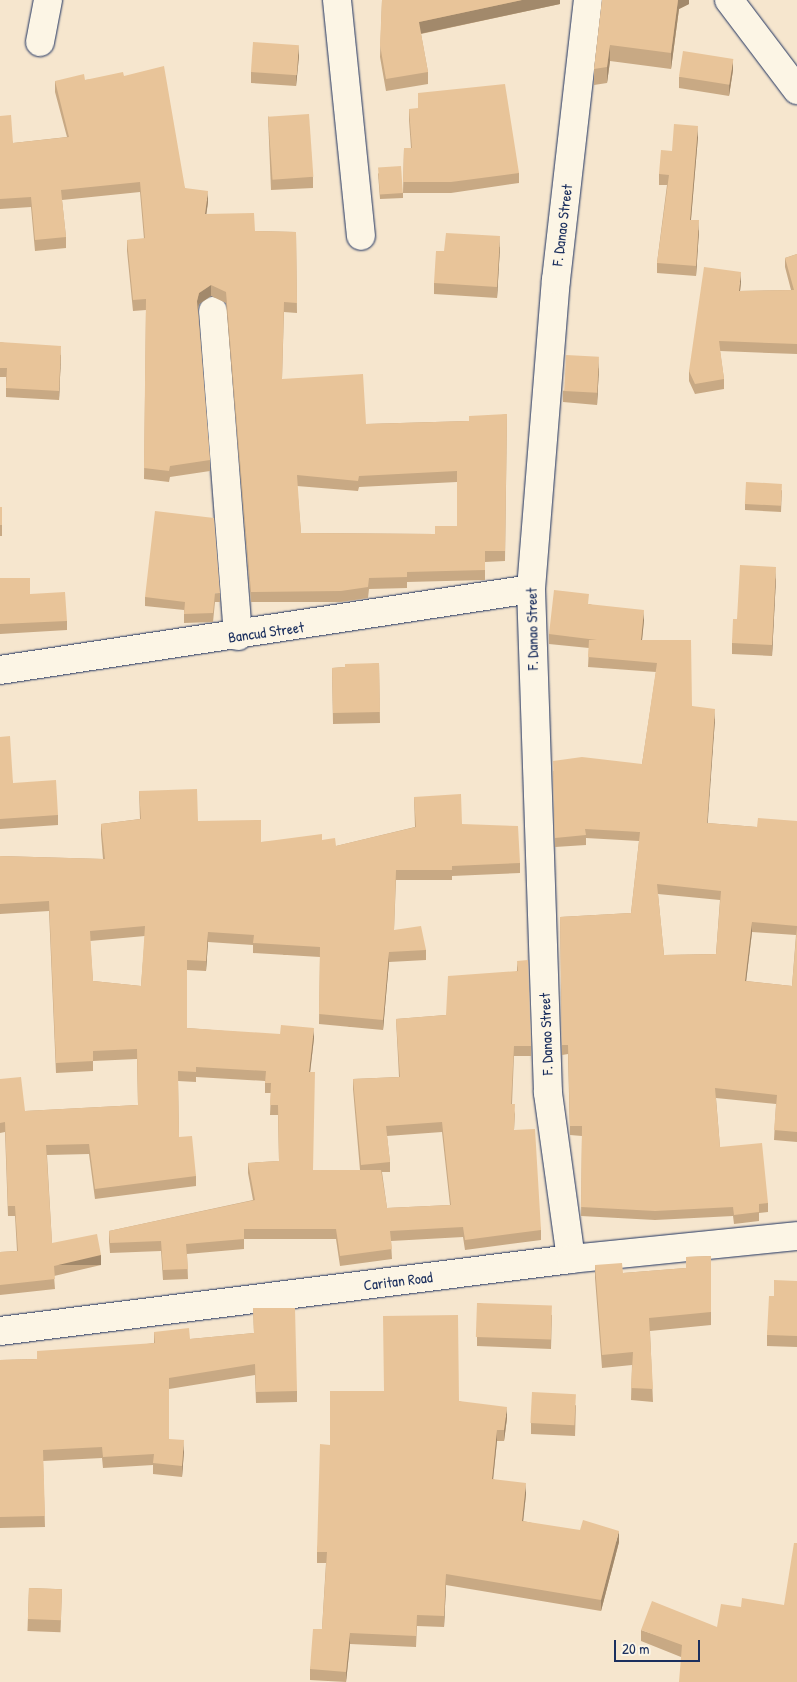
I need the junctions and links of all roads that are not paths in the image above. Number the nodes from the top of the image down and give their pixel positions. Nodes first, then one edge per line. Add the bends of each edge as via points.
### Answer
1 (48, 0) edge
2 (337, 0) edge
3 (588, 0) edge
4 (729, 0) edge
5 (40, 42) dead end
6 (797, 90) edge
7 (361, 236) dead end
8 (213, 311) dead end
9 (530, 588) junction
10 (238, 636) junction
11 (0, 670) edge
12 (797, 1236) edge
13 (571, 1259) junction
14 (0, 1331) edge

1 - 5 street
2 - 7 street
3 - 9 street, F. Danao Street via 556,280
4 - 6 street
8 - 10 street
9 - 10 street, Bancud Street
9 - 13 street, F. Danao Street via 548,1093
10 - 11 street, Bancud Street
12 - 13 street, Caritan Road
13 - 14 street, Caritan Road

